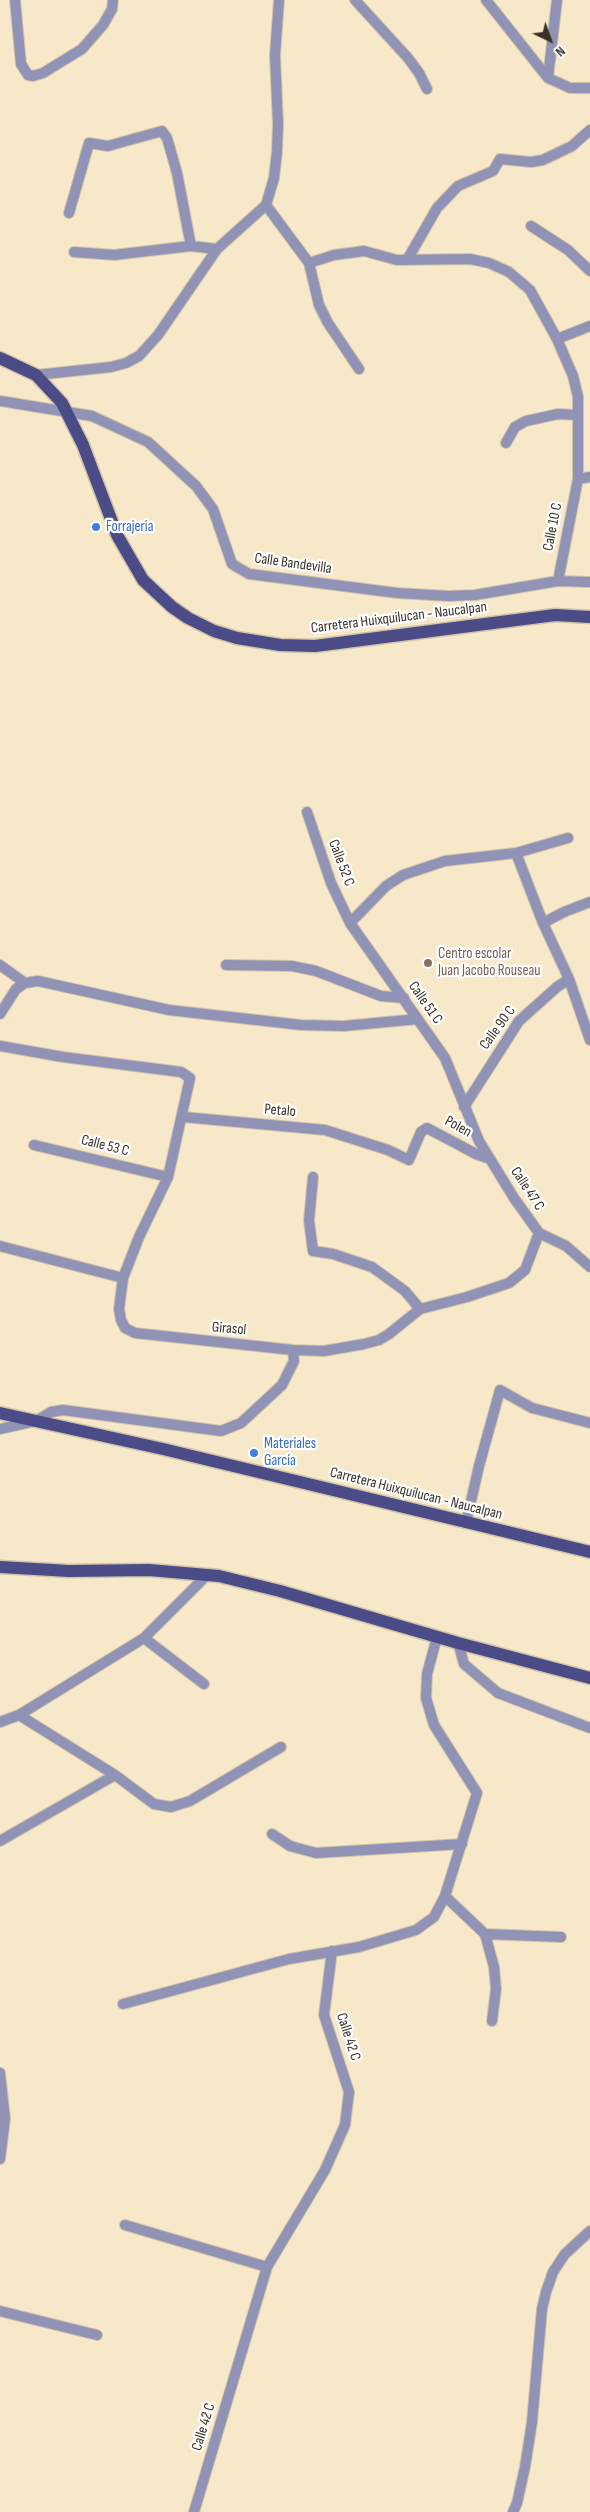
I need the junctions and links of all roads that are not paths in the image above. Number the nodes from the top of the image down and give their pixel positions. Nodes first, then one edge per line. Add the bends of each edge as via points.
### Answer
1 (15, 0) edge
2 (113, 0) edge
3 (279, 0) edge
4 (355, 0) edge
5 (486, 0) edge
6 (557, 0) edge
7 (548, 78) junction
8 (590, 88) edge
9 (427, 89) dead end
10 (590, 130) edge
11 (266, 205) junction
12 (69, 212) dead end
13 (531, 226) dead end
14 (192, 246) junction
15 (217, 249) junction
16 (74, 252) dead end
17 (407, 260) junction
18 (309, 263) junction
19 (590, 271) edge
20 (590, 326) edge
21 (557, 339) junction
22 (0, 358) edge
23 (359, 369) dead end
24 (36, 375) junction
25 (0, 401) edge
26 (67, 412) junction
27 (578, 415) junction
28 (506, 443) dead end
29 (590, 478) edge
30 (578, 479) junction
31 (558, 581) junction
32 (590, 582) edge
33 (590, 617) edge
34 (307, 812) dead end
35 (568, 838) dead end
36 (516, 853) junction
37 (590, 902) edge
38 (350, 923) junction
39 (543, 923) junction
40 (0, 965) edge
41 (226, 966) dead end
42 (569, 979) junction
43 (20, 986) junction
44 (404, 998) junction
45 (0, 1014) edge
46 (418, 1019) junction
47 (590, 1040) edge
48 (0, 1046) edge
49 (464, 1106) junction
50 (183, 1117) junction
51 (34, 1145) dead end
52 (373, 1145) joint
53 (490, 1159) junction
54 (168, 1177) junction
55 (314, 1177) dead end
56 (539, 1233) junction
57 (0, 1246) edge
58 (590, 1267) edge
59 (123, 1278) junction
60 (420, 1309) junction
61 (294, 1350) junction
62 (0, 1413) edge
63 (36, 1421) junction
64 (590, 1423) edge
65 (0, 1429) edge
66 (466, 1523) junction
67 (590, 1552) edge
68 (0, 1567) edge
69 (207, 1575) junction
70 (436, 1637) junction
71 (144, 1638) junction
72 (458, 1643) junction
73 (590, 1678) edge
74 (204, 1684) dead end
75 (19, 1715) junction
76 (0, 1722) edge
77 (590, 1728) edge
78 (281, 1747) dead end
79 (115, 1775) junction
80 (272, 1834) dead end
81 (0, 1842) edge
82 (462, 1844) junction
83 (445, 1896) junction
84 (485, 1934) junction
85 (561, 1937) dead end
86 (332, 1951) junction
87 (123, 2004) dead end
88 (492, 2021) dead end
89 (0, 2073) edge
90 (0, 2159) edge
91 (125, 2225) dead end
92 (590, 2231) edge
93 (266, 2267) junction
94 (0, 2311) edge
95 (97, 2335) dead end
96 (194, 2512) edge
97 (513, 2512) edge

1 - 2 street via 21,64 28,75 33,76 82,49 103,25
3 - 11 street via 275,55 277,152
4 - 9 street via 408,58
5 - 7 street
6 - 7 street
7 - 8 street via 570,88
10 - 17 street via 572,146 543,160 500,159 493,171 458,186 438,208
11 - 15 street
11 - 18 street
12 - 14 street via 89,143 108,146 162,130 177,173
13 - 19 street via 568,250
14 - 15 street
14 - 16 street via 114,255
15 - 24 street via 158,335 139,356 111,367
17 - 18 street, Calle 10 C via 364,251
17 - 21 street, Calle 10 C via 470,259 489,262 509,272 530,290
18 - 23 street via 319,305
20 - 21 street
21 - 27 street, Calle 10 C via 573,376
22 - 24 main road, Carretera Huixquilucan - Naucalpan
24 - 26 main road, Carretera Huixquilucan - Naucalpan
25 - 26 street, Calle Bandevilla
26 - 31 street, Calle Bandevilla via 92,416 123,428 148,442 186,474 213,509 232,564 242,572 354,588 448,596 475,595
26 - 33 main road, Carretera Huixquilucan - Naucalpan via 118,534 143,580 172,607 214,631 280,645 315,646 517,619 555,615
27 - 28 street via 558,414 526,421 515,427
27 - 30 street, Calle 10 C
29 - 30 street
30 - 31 street, Calle 10 C
31 - 32 street, Calle Bandevilla
34 - 38 street, Calle 52 C via 331,883
35 - 36 street
36 - 38 street via 445,861 403,875 386,886
36 - 39 street
37 - 39 street
38 - 44 street, Calle 51 C
39 - 42 street
40 - 43 street
41 - 44 street via 292,966 316,970 381,996
42 - 47 street
42 - 49 street, Calle 90 C via 519,1020
43 - 45 street
43 - 46 street via 38,981 169,1010 301,1025 344,1026
44 - 46 street, Calle 51 C
46 - 49 street, Calle 51 C via 450,1067
48 - 50 street, Girasol via 181,1072 189,1076 190,1082
49 - 53 street, Calle 47 C
50 - 52 street, Petalo via 325,1130
50 - 54 street, Girasol
51 - 54 street, Calle 53 C
52 - 53 street, Polen via 409,1160 421,1132 427,1128
53 - 56 street, Calle 47 C
54 - 59 street, Girasol
55 - 60 street via 309,1214 313,1251 372,1267 405,1291
56 - 58 street, Calle 47 C via 566,1246
56 - 60 street via 525,1270 509,1283
57 - 59 street
59 - 61 street, Girasol via 119,1309 121,1320 135,1333
60 - 61 street, Girasol via 379,1340 324,1351
61 - 63 street via 294,1361 282,1385 241,1424 221,1430 63,1410 51,1412
62 - 63 main road, Carretera Huixquilucan - Naucalpan
63 - 65 street
63 - 66 main road, Carretera Huixquilucan - Naucalpan
64 - 66 street via 532,1408 500,1390
66 - 67 main road, Carretera Huixquilucan - Naucalpan
68 - 69 main road via 69,1571 149,1570
69 - 70 main road via 280,1591
69 - 71 street
70 - 72 main road
70 - 82 street via 426,1674 426,1698 434,1725 477,1793
71 - 74 street
71 - 75 street
72 - 73 main road
72 - 77 street via 464,1664 498,1693
75 - 76 street
75 - 79 street
78 - 79 street via 190,1801 171,1807 154,1804
79 - 81 street
80 - 82 street via 290,1846 316,1853
82 - 83 street
83 - 84 street
83 - 86 street via 434,1917 416,1930 359,1947
84 - 85 street
84 - 88 street via 496,1989
86 - 87 street via 289,1959
86 - 93 street, Calle 42 C via 324,2015 349,2092 348,2111 325,2170
89 - 90 street via 5,2119
91 - 93 street
92 - 97 street via 565,2254 553,2272 546,2292 532,2422
93 - 96 street, Calle 42 C
94 - 95 street

